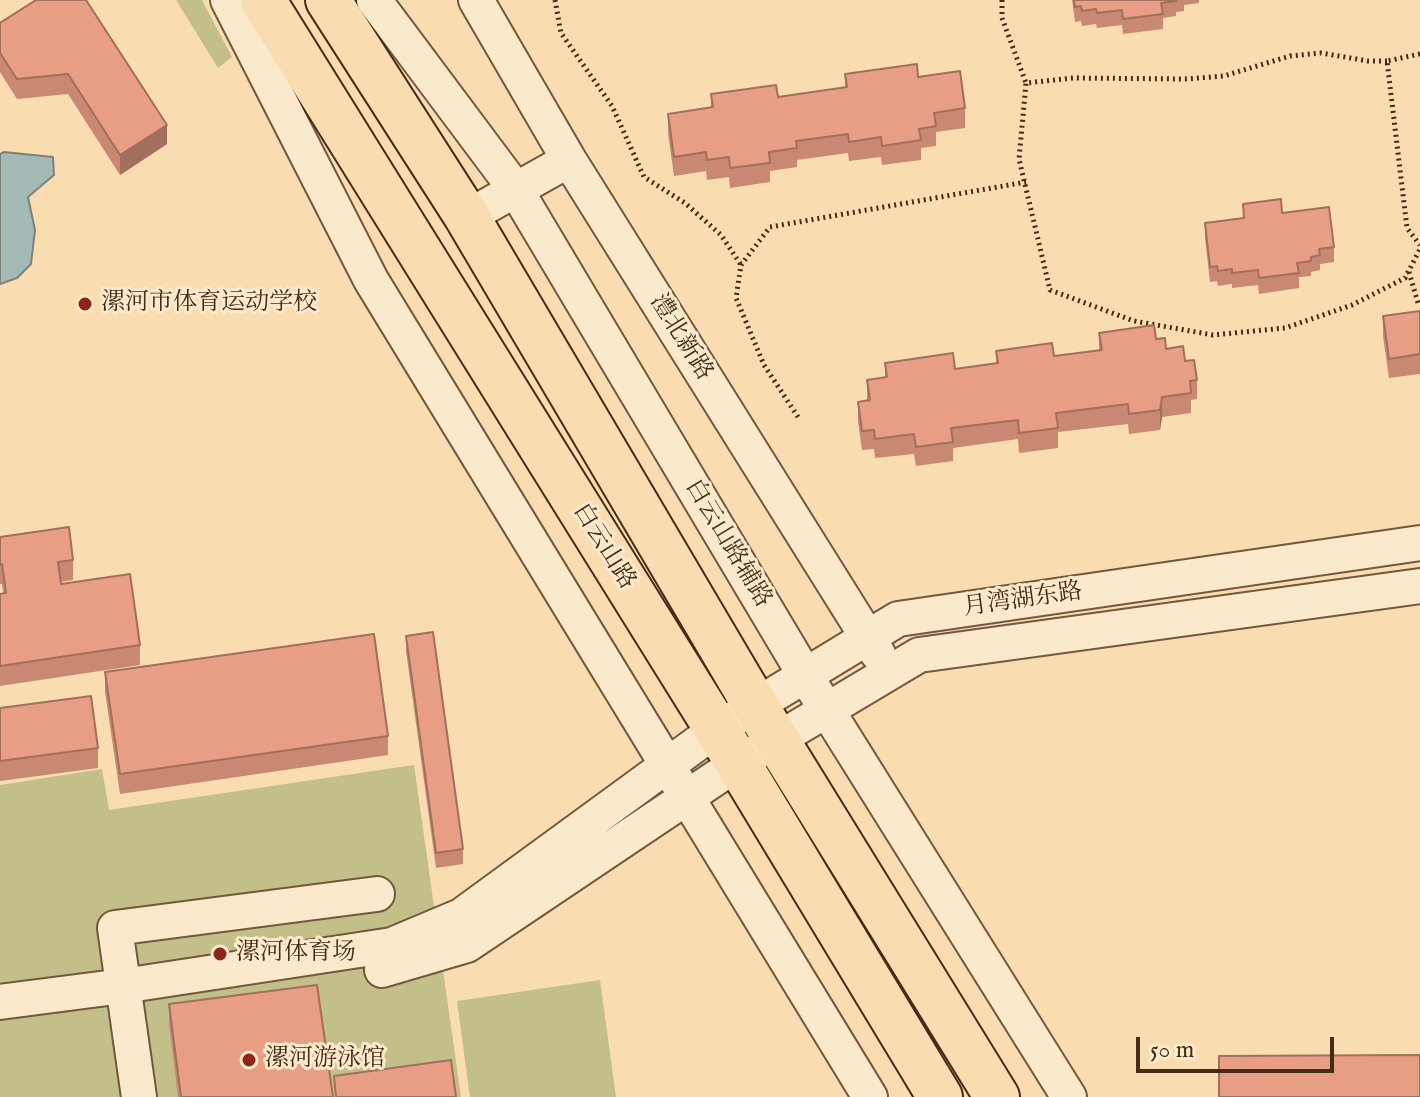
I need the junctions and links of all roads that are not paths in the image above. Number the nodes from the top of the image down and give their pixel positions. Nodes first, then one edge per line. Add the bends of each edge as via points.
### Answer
1 (228, 0) edge
2 (263, 0) edge
3 (328, 0) edge
4 (374, 0) edge
5 (476, 0) edge
6 (569, 160) junction
7 (516, 190) junction
8 (467, 217) junction
9 (1420, 543) edge
10 (1420, 586) edge
11 (868, 637) junction
12 (890, 672) junction
13 (805, 675) junction
14 (828, 710) junction
15 (766, 723) junction
16 (727, 746) junction
17 (665, 765) junction
18 (686, 797) junction
19 (377, 894) dead end
20 (124, 995) junction
21 (0, 1002) edge
22 (0, 1022) edge
23 (139, 1097) edge
24 (870, 1097) edge
25 (940, 1097) edge
26 (997, 1097) edge
27 (1069, 1097) edge

1 - 17 street via 371,280
2 - 16 highway, 白云山路
3 - 8 highway, 白云山路
4 - 7 street, 白云山路辅路
5 - 6 street, 澧北新路
6 - 7 street
6 - 11 street, 澧北新路
7 - 8 street
7 - 13 street, 白云山路辅路
8 - 15 highway, 白云山路
9 - 11 street, 月湾湖东路 via 898,619
10 - 12 street, 月湾湖东路 via 919,655
11 - 12 street, 澧北新路
11 - 13 street, 月湾湖东路
12 - 14 street, 月湾湖东路
13 - 14 street, 白云山路辅路
13 - 15 street, 月湾湖东路
14 - 15 street, 月湾湖东路
14 - 27 street, 白云山路辅路
15 - 16 street, 月湾湖东路
15 - 26 highway, 白云山路
16 - 17 street, 月湾湖东路
16 - 18 street, 月湾湖东路
16 - 25 highway, 白云山路
17 - 18 street
17 - 20 street, 月湾湖东路 via 461,916 392,945
18 - 20 street, 月湾湖东路 via 467,945 384,970
18 - 24 street
19 - 20 street via 115,928
20 - 21 street
20 - 22 street
20 - 23 street

